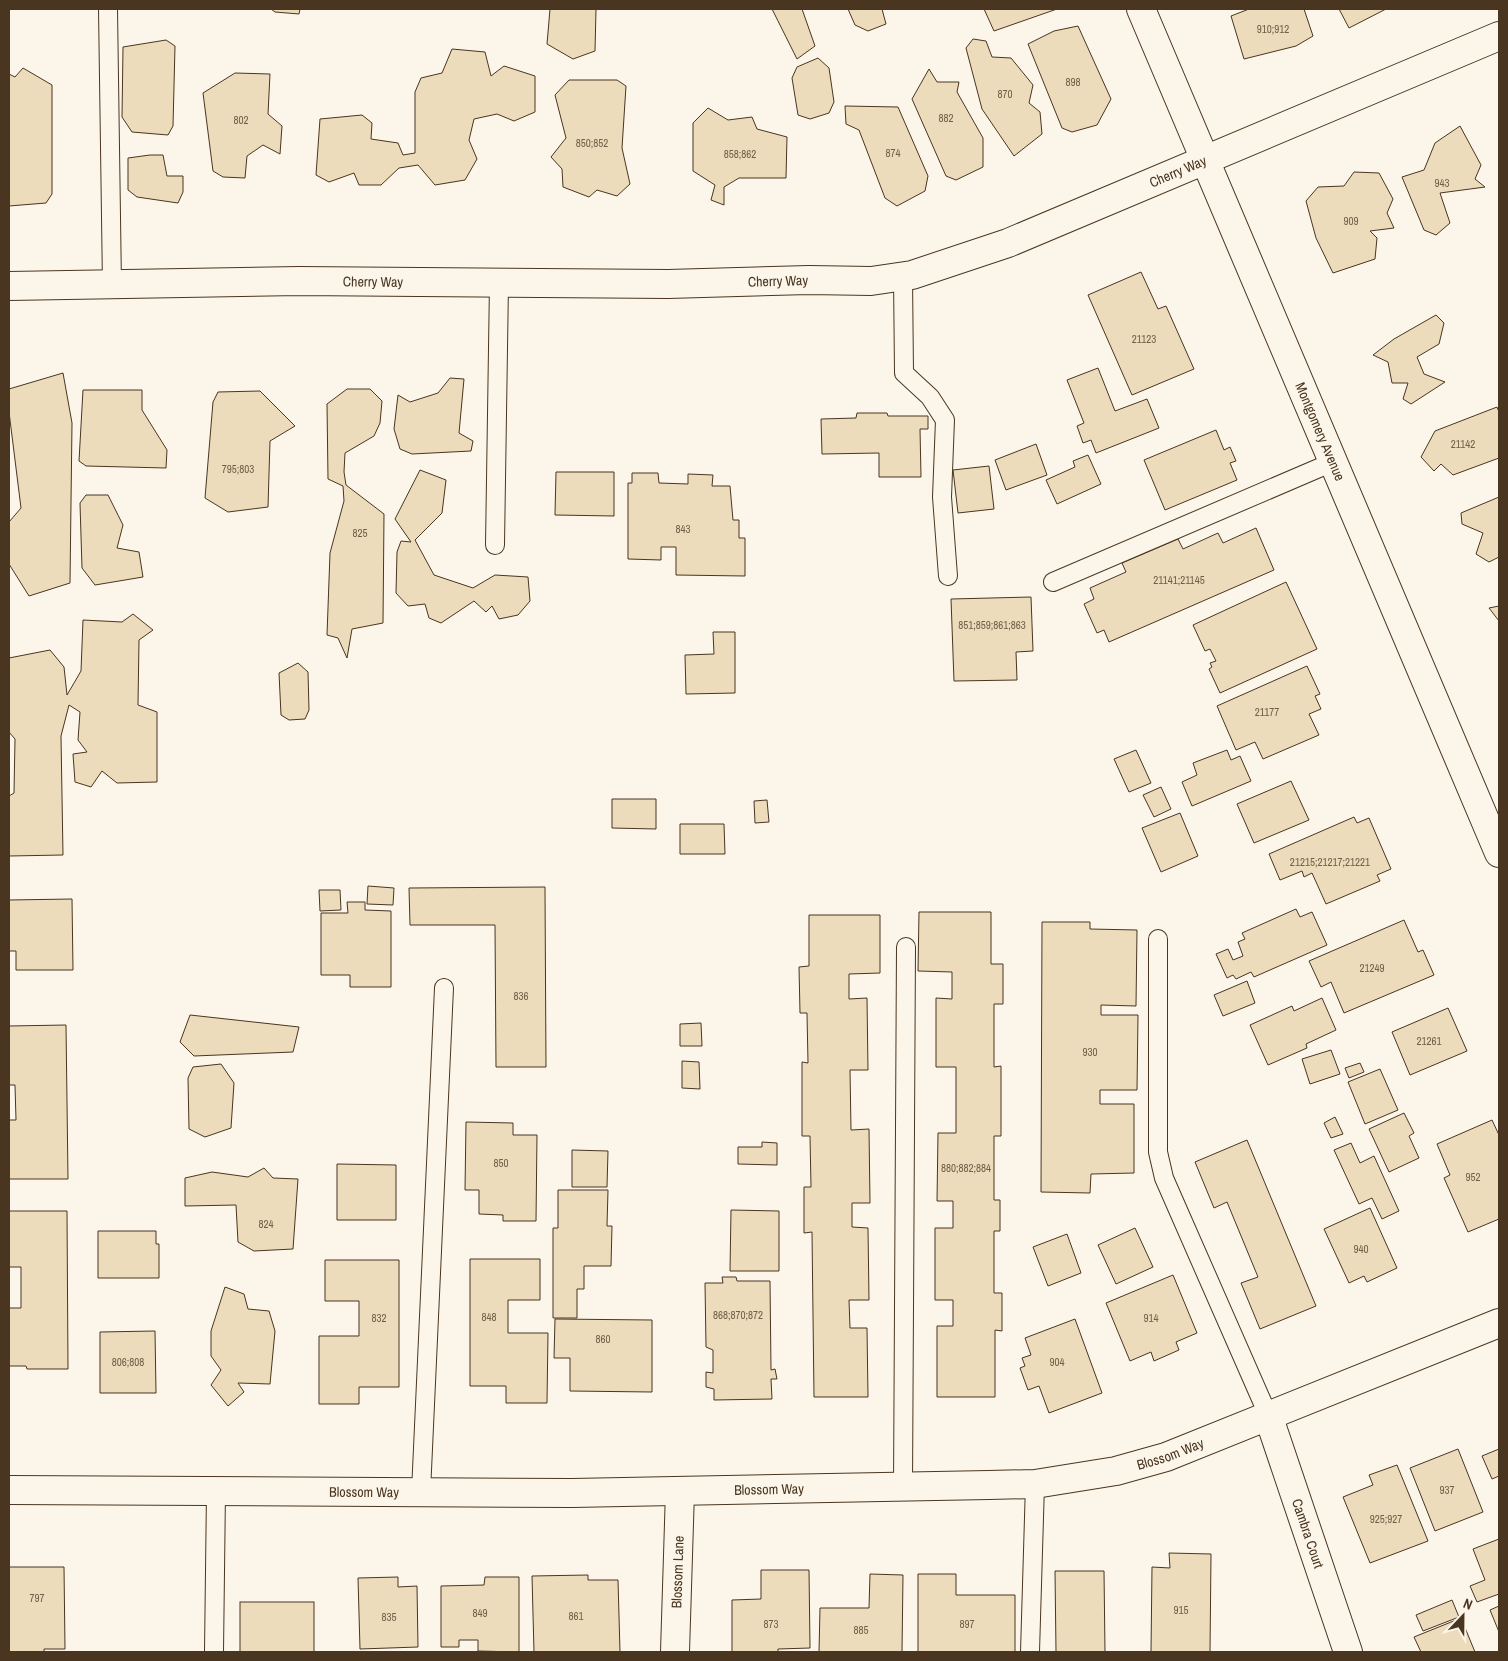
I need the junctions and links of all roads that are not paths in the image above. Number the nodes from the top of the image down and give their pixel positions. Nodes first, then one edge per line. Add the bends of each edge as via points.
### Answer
1 (108, 9) edge
2 (1142, 9) edge
3 (1499, 36) edge
4 (1205, 159) junction
5 (903, 277) junction
6 (499, 283) junction
7 (9, 286) edge
8 (112, 286) junction
9 (1333, 462) junction
10 (495, 545) dead end
11 (948, 576) dead end
12 (1053, 582) dead end
13 (1499, 853) edge
14 (1158, 939) dead end
15 (906, 947) dead end
16 (444, 988) dead end
17 (1499, 1323) edge
18 (1268, 1415) junction
19 (1034, 1484) junction
20 (902, 1487) junction
21 (9, 1490) edge
22 (216, 1491) junction
23 (680, 1491) junction
24 (422, 1492) junction
25 (214, 1652) edge
26 (675, 1652) edge
27 (1030, 1652) edge
28 (1348, 1652) edge

1 - 8 lane
2 - 4 street, Montgomery Avenue
3 - 4 street, Cherry Way
4 - 5 street, Cherry Way via 1008,243
4 - 9 street, Montgomery Avenue
5 - 6 street, Cherry Way via 871,281
5 - 11 lane via 904,374 930,397 945,420 942,497
6 - 8 street, Cherry Way via 299,281
6 - 10 lane
7 - 8 street, Cherry Way
9 - 12 lane
9 - 13 street, Montgomery Avenue
14 - 18 lane via 1160,1161 1164,1178
15 - 20 lane
16 - 24 lane
17 - 18 street, Blossom Way
18 - 19 street, Blossom Way via 1166,1457 1116,1471
18 - 28 street, Cambra Court
19 - 20 street, Blossom Way
19 - 27 lane
20 - 23 street, Blossom Way
21 - 22 street, Blossom Way
22 - 24 street, Blossom Way
22 - 25 lane
23 - 24 street, Blossom Way
23 - 26 street, Blossom Lane

